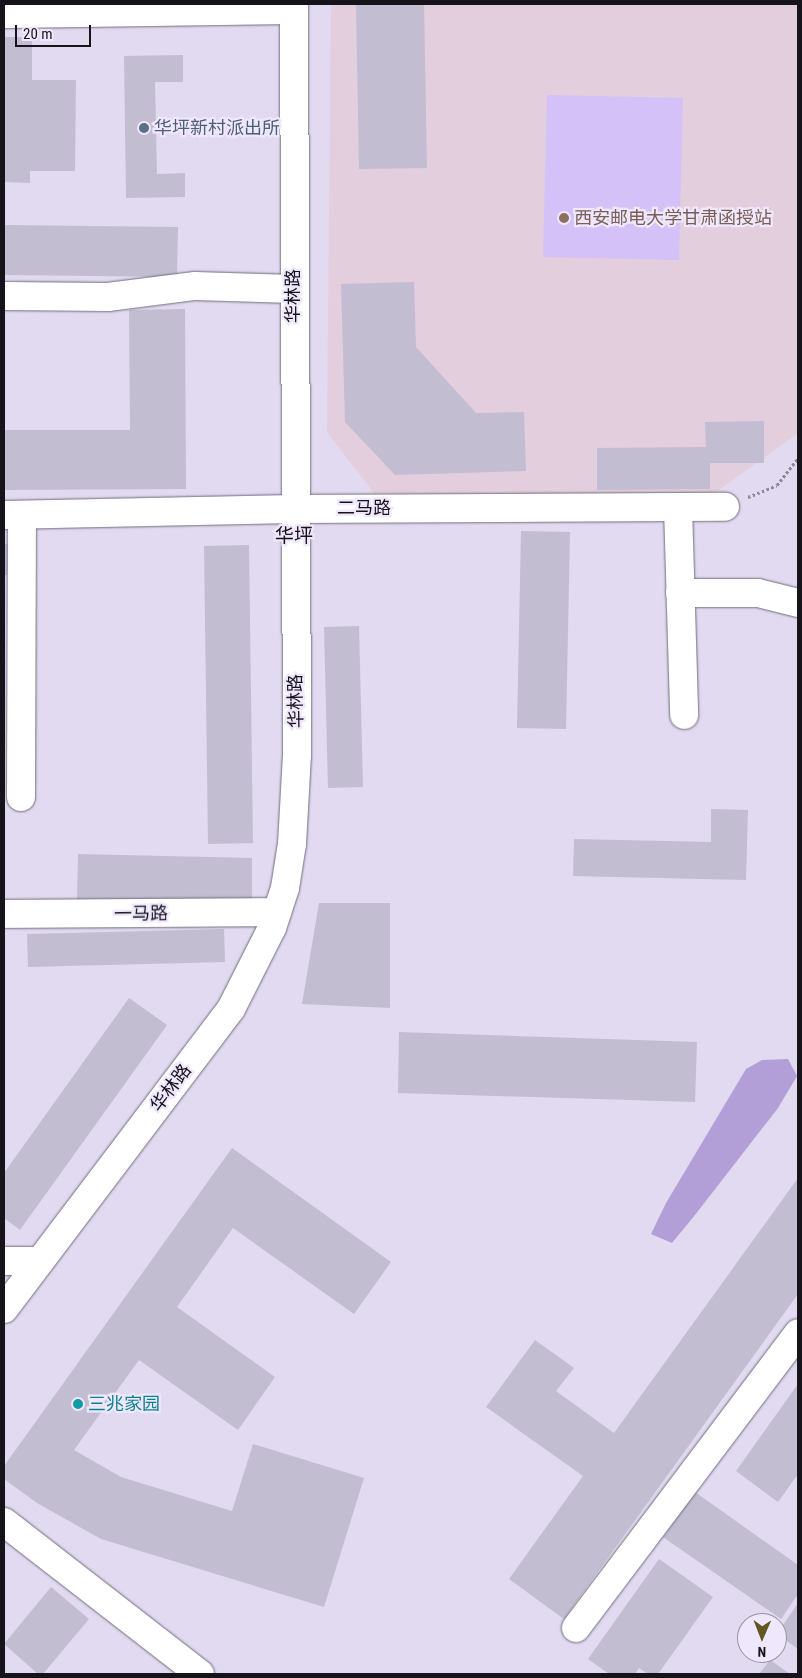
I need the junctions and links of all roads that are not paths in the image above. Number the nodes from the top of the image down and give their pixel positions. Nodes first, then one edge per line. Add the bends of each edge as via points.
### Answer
1 (294, 7) edge
2 (4, 14) edge
3 (293, 289) junction
4 (4, 296) edge
5 (678, 507) junction
6 (725, 507) road end
7 (294, 509) junction
8 (13, 515) edge
9 (680, 593) junction
10 (798, 603) edge
11 (684, 715) dead end
12 (21, 798) dead end
13 (277, 912) junction
14 (4, 914) edge
15 (4, 1261) edge
16 (40, 1261) junction
17 (4, 1309) edge
18 (798, 1333) edge
19 (4, 1522) edge
20 (576, 1628) dead end
21 (200, 1674) edge

1 - 2 street
1 - 3 street, 华林路
3 - 4 street via 195,286 108,296
3 - 7 street, 华林路
5 - 6 street, 二马路
5 - 7 street, 二马路
5 - 9 street
7 - 8 street, 二马路
7 - 13 street, 华林路 via 297,755 292,844 285,888
8 - 12 street
9 - 10 street via 758,593
9 - 11 street
13 - 14 street, 一马路
13 - 16 street, 华林路 via 231,1009
15 - 16 street
16 - 17 street, 华林路
18 - 20 street
19 - 21 street

